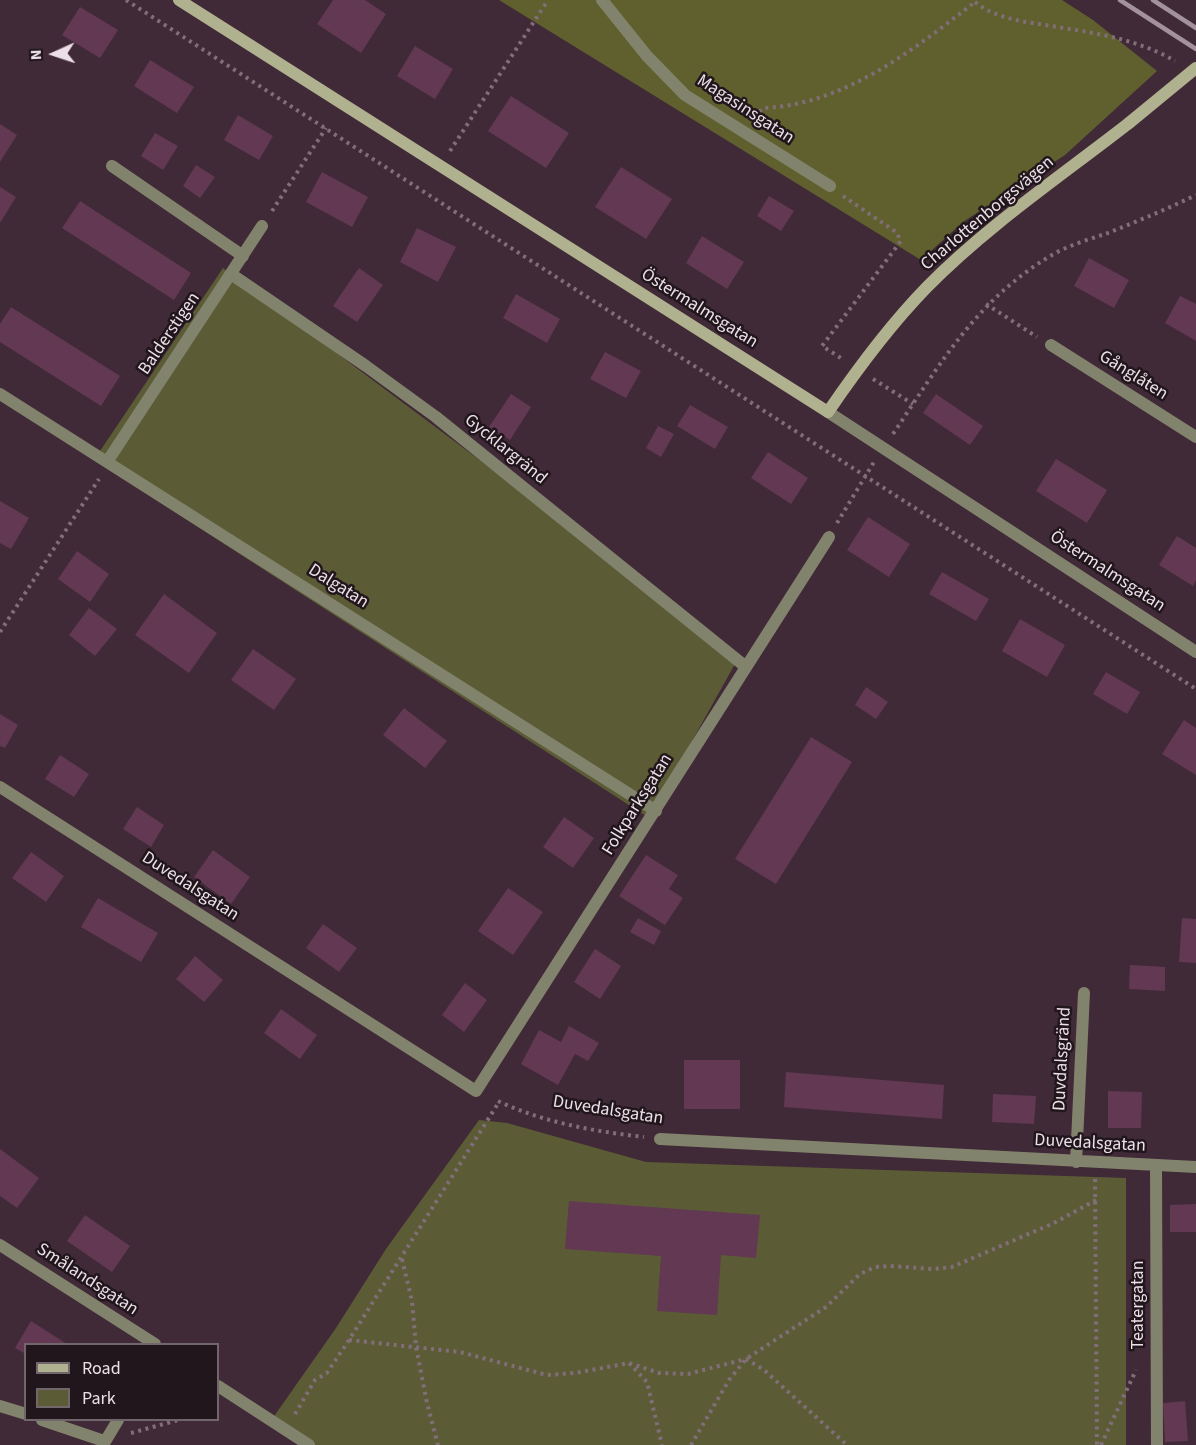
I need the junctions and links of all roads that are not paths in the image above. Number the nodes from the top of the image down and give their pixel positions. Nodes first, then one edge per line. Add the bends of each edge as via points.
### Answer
1 (179, 0) edge
2 (602, 0) edge
3 (1196, 68) edge
4 (112, 166) dead end
5 (830, 186) road end
6 (262, 226) road end
7 (243, 256) junction
8 (231, 274) junction
9 (1050, 345) road end
10 (0, 393) edge
11 (828, 412) junction
12 (1196, 437) edge
13 (106, 462) junction
14 (829, 537) road end
15 (1196, 652) edge
16 (746, 668) junction
17 (0, 787) edge
18 (656, 811) junction
19 (1084, 993) dead end
20 (476, 1091) joint
21 (660, 1138) road end
22 (1076, 1162) junction
23 (1156, 1165) junction
24 (1196, 1167) edge
25 (0, 1245) edge
26 (153, 1343) edge
27 (219, 1387) edge
28 (0, 1406) edge
29 (24, 1413) edge
30 (47, 1421) edge
31 (117, 1421) edge
32 (104, 1443) edge
33 (309, 1445) edge
34 (1157, 1445) edge

1 - 11 main road, Östermalmsgatan
2 - 5 street, Magasinsgatan via 647,56 685,94
3 - 11 main road, Charlottenborgsvägen, bridge via 959,258 896,321
4 - 7 street
6 - 7 street, Balderstigen
7 - 8 street, Balderstigen
8 - 13 street, Balderstigen
8 - 16 street, Gycklargränd via 436,417
9 - 12 street, Gånglåten
10 - 13 street, Dalgatan
11 - 15 street, Östermalmsgatan
13 - 18 street, Dalgatan
14 - 16 street, Folkparksgatan
16 - 18 street, Folkparksgatan
17 - 20 street, Duvedalsgatan
18 - 20 street, Folkparksgatan
19 - 22 street, Duvdalsgränd
21 - 22 street, Duvedalsgatan
22 - 23 street, Duvedalsgatan
23 - 24 street, Duvedalsgatan
23 - 34 street, Teatergatan
25 - 26 street, Smålandsgatan
27 - 33 street
28 - 29 street
30 - 32 street
31 - 32 street

